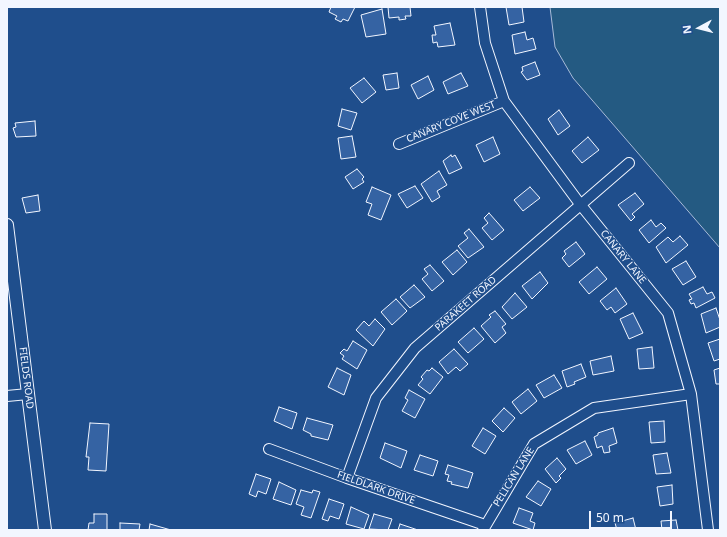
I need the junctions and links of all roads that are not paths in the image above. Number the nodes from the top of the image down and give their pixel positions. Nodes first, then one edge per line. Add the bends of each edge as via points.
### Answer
1 (480, 7) edge
2 (504, 101) junction
3 (399, 144) dead end
4 (629, 163) dead end
5 (580, 204) junction
6 (7, 225) edge
7 (28, 394) junction
8 (691, 394) junction
9 (7, 396) edge
10 (269, 449) dead end
11 (347, 478) junction
12 (484, 527) edge
13 (45, 530) edge
14 (708, 530) edge

1 - 2 street, CANARY LANE via 485,43
2 - 3 street, CANARY COVE WEST
2 - 5 street, CANARY LANE
4 - 5 street, PARAKEET ROAD
5 - 8 street, CANARY LANE via 668,313
5 - 11 street, PARAKEET ROAD via 415,348 376,398
6 - 7 street, FIELDS ROAD
7 - 9 street
7 - 13 street, FIELDS ROAD
8 - 12 street, PELICAN LANE via 594,408 534,444
8 - 14 street, CANARY LANE
10 - 11 street, FIELDLARK DRIVE
11 - 12 street, FIELDLARK DRIVE

